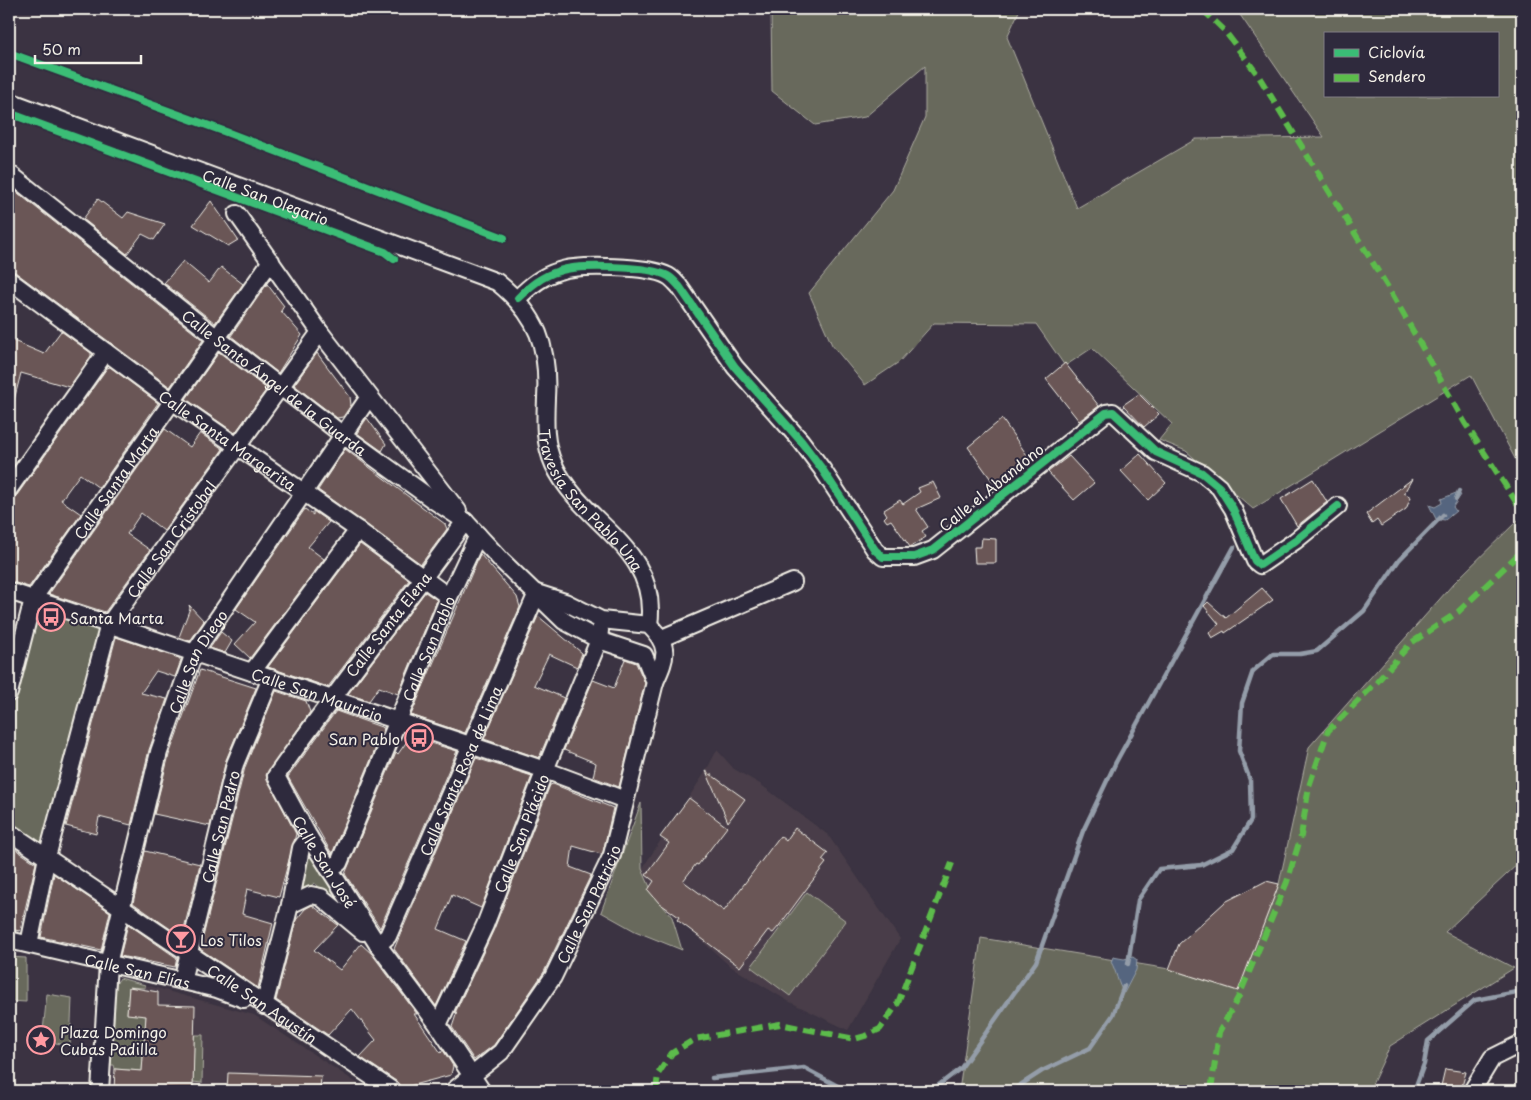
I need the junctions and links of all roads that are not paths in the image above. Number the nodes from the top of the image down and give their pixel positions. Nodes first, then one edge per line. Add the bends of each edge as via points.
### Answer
1 (9, 101) edge
2 (9, 173) edge
3 (237, 214) dead end
4 (271, 261) junction
5 (9, 280) edge
6 (518, 298) junction
7 (320, 332) junction
8 (217, 338) junction
9 (106, 352) junction
10 (546, 371) joint
11 (282, 387) junction
12 (369, 397) junction
13 (172, 401) junction
14 (344, 435) junction
15 (237, 446) junction
16 (422, 467) junction
17 (408, 482) junction
18 (9, 489) edge
19 (303, 493) junction
20 (1338, 506) dead end
21 (465, 521) junction
22 (358, 530) junction
23 (478, 535) junction
24 (424, 579) junction
25 (792, 582) dead end
26 (9, 591) edge
27 (536, 593) junction
28 (449, 597) junction
29 (33, 599) junction
30 (601, 620) junction
31 (109, 624) junction
32 (649, 625) junction
33 (599, 640) junction
34 (662, 642) junction
35 (194, 653) junction
36 (644, 655) junction
37 (252, 672) junction
38 (271, 678) junction
39 (655, 682) junction
40 (9, 693) edge
41 (330, 698) junction
42 (398, 720) junction
43 (470, 744) junction
44 (545, 770) junction
45 (276, 776) joint
46 (626, 800) junction
47 (9, 832) edge
48 (309, 837) junction
49 (47, 858) junction
50 (329, 869) junction
51 (290, 905) junction
52 (120, 907) junction
53 (9, 940) edge
54 (29, 944) junction
55 (378, 945) junction
56 (189, 953) junction
57 (108, 964) junction
58 (182, 981) junction
59 (264, 1006) junction
60 (438, 1025) junction
61 (1522, 1043) edge
62 (472, 1078) junction
63 (100, 1091) edge
64 (393, 1091) edge
65 (452, 1091) edge
66 (482, 1091) edge
67 (1472, 1091) edge

1 - 6 street, Calle San Olegario via 497,282
2 - 8 street, Calle Santo Ángel de la Guarda
3 - 4 street, Calle San Olegario
4 - 7 street, Calle San Olegario
4 - 8 street, Calle Santa Marta
5 - 9 street, Calle Santa Margarita
6 - 10 street, Calle San Olegario via 541,340
6 - 20 street, Calle el Abandono via 530,285 560,270 581,267 637,269 667,275 679,286 735,368 801,441 883,557 914,557 933,550 1106,413 1113,412 1156,452 1202,473 1219,487 1233,509 1255,561 1260,565 1295,542
7 - 11 street, Calle San Cristobal
7 - 12 street, Calle San Olegario
8 - 11 street, Calle Santo Ángel de la Guarda
8 - 13 street, Calle Santa Marta
9 - 13 street, Calle Santa Margarita
9 - 18 street
10 - 32 street, Travesía San Pablo Una via 544,424 550,456 561,479 641,569 652,605
11 - 14 street, Calle Santo Ángel de la Guarda
11 - 15 street, Calle San Cristobal
12 - 14 street, Calle San Diego
12 - 16 street, Calle San Olegario
13 - 15 street, Calle Santa Margarita
13 - 29 street, Calle Santa Marta
14 - 17 street, Calle Santo Ángel de la Guarda
14 - 19 street, Calle San Diego
15 - 19 street, Calle Santa Margarita
15 - 31 street, Calle San Cristobal
16 - 17 street
16 - 21 street, Calle San Olegario
17 - 21 street, Calle Santo Ángel de la Guarda
19 - 22 street, Calle Santa Margarita
19 - 35 street, Calle San Diego
21 - 23 street, Calle Santo Ángel de la Guarda
21 - 24 street, Calle Santa Elena
22 - 24 street, Calle Santa Margarita
22 - 37 street
23 - 27 street, Calle Santo Ángel de la Guarda
23 - 28 street, Calle San Pablo
24 - 28 street, Calle Santa Margarita
24 - 41 street, Calle Santa Elena
25 - 34 street
26 - 29 street, Calle San Mauricio
27 - 30 street, Calle Santo Ángel de la Guarda via 565,602
27 - 33 street, Calle Santo Ángel de la Guarda via 564,621
27 - 43 street, Calle Santa Rosa de Lima
28 - 42 street, Calle San Pablo
29 - 31 street, Calle San Mauricio
29 - 40 street, Calle Santa Marta
30 - 32 street, Calle Santo Ángel de la Guarda
30 - 33 street, Calle San Plácido
31 - 35 street, Calle San Mauricio
31 - 49 street, Calle San Cristobal
32 - 34 street
33 - 36 street, Calle Santo Ángel de la Guarda
33 - 44 street, Calle San Plácido
34 - 36 street via 654,653
34 - 39 street via 666,658
35 - 37 street, Calle San Mauricio
35 - 52 street, Calle San Diego via 159,752
36 - 39 street
37 - 38 street, Calle San Mauricio
38 - 41 street, Calle San Mauricio
38 - 56 street, Calle San Pedro via 235,764
39 - 46 street, Calle San Patricio
41 - 42 street, Calle San Mauricio
41 - 45 street, Calle Santa Elena
42 - 43 street, Calle San Mauricio
42 - 50 street, Calle San Pablo via 339,863
43 - 44 street, Calle San Mauricio
43 - 55 street, Calle Santa Rosa de Lima via 388,936
44 - 46 street, Calle San Mauricio
44 - 60 street, Calle San Plácido via 485,925
45 - 48 street, Calle San José
46 - 62 street, Calle San Patricio via 612,855 553,977 501,1052
47 - 49 street, Calle San Agustín
48 - 50 street, Calle San José
48 - 51 street via 301,848
49 - 52 street, Calle San Agustín
49 - 54 street, Calle San Cristobal
50 - 55 street, Calle San José
51 - 55 street, Calle San José via 311,895 321,897
51 - 59 street
52 - 56 street, Calle San Agustín
52 - 57 street, Calle San Diego
53 - 54 street, Calle San Elías
54 - 57 street, Calle San Elías
55 - 60 street, Calle San José
56 - 58 street, Calle San Pedro
56 - 59 street, Calle San Agustín
57 - 58 street, Calle San Elías
57 - 63 street, Calle San Diego
58 - 59 street, Calle San Elías via 217,989
59 - 64 street, Calle San Agustín
60 - 62 street, Calle San José
61 - 67 street via 1492,1058
62 - 65 street, Calle San Patricio
62 - 66 street, Calle San José

